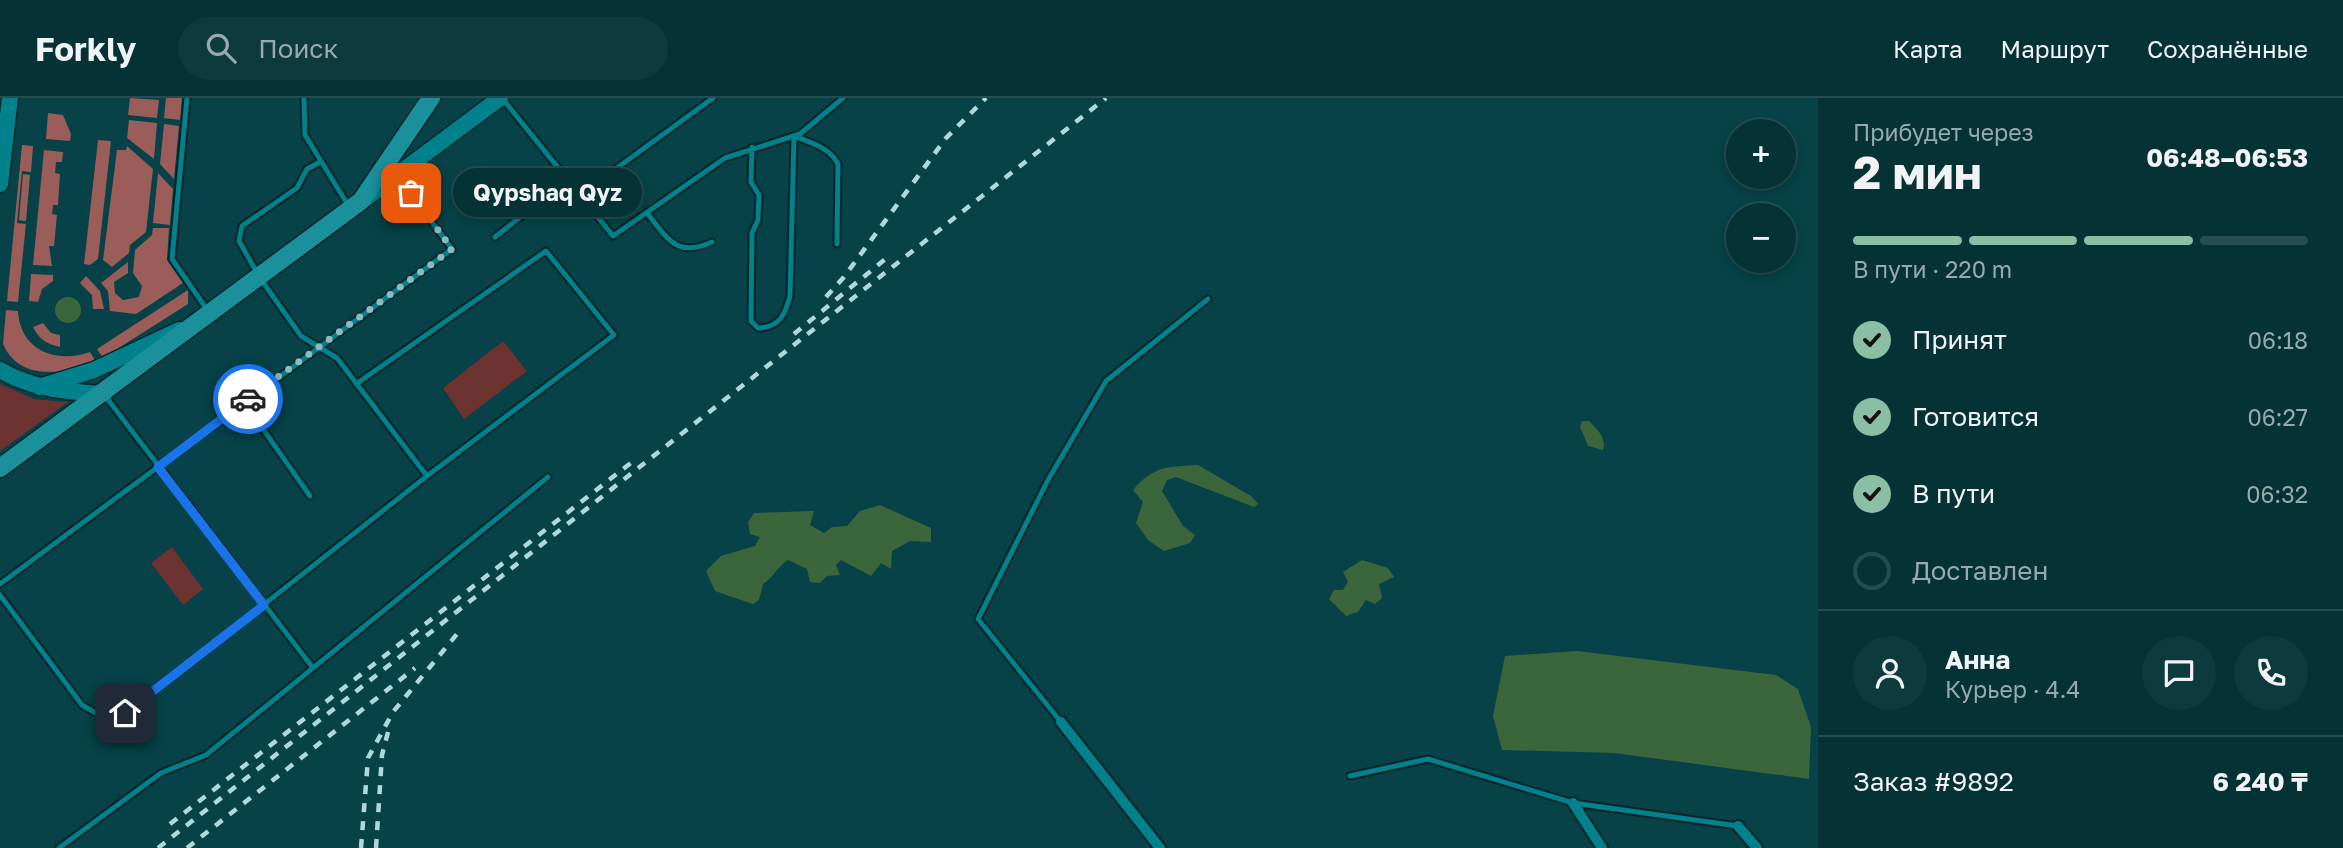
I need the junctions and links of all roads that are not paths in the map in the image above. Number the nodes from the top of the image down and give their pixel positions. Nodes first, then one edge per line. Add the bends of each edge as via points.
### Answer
1 (10, 98) edge
2 (187, 98) edge
3 (304, 98) edge
4 (431, 98) edge
5 (501, 98) edge
6 (713, 98) edge
7 (844, 98) edge
8 (794, 136) junction
9 (752, 147) junction
10 (320, 162) junction
11 (397, 175) junction
12 (567, 180) junction
13 (0, 184) edge
14 (580, 195) junction
15 (356, 205) junction
16 (647, 212) junction
17 (495, 237) dead end
18 (712, 242) dead end
19 (837, 244) dead end
20 (260, 278) junction
21 (1208, 299) dead end
22 (211, 315) junction
23 (319, 346) junction
24 (0, 370) edge
25 (356, 384) junction
26 (39, 387) junction
27 (104, 394) junction
28 (244, 402) junction
29 (158, 467) junction
30 (0, 468) edge
31 (427, 476) junction
32 (548, 477) dead end
33 (310, 496) dead end
34 (0, 584) edge
35 (0, 595) edge
36 (264, 605) junction
37 (313, 668) junction
38 (1061, 722) joint
39 (1350, 776) dead end
40 (1573, 803) junction
41 (1738, 826) joint
42 (59, 848) edge
43 (1160, 848) edge
44 (1602, 848) edge
45 (1757, 848) edge

1 - 13 street
2 - 22 lane via 172,259
3 - 10 lane via 304,135
4 - 15 main road
5 - 11 street
5 - 12 lane
6 - 14 lane
7 - 8 lane
8 - 9 lane
8 - 9 lane via 790,296 777,324 758,328 749,312 752,233 758,220 759,195 751,183
8 - 19 lane via 832,154 838,164
9 - 16 lane via 725,158
10 - 15 lane
10 - 20 lane via 307,169 297,188 242,226 239,241
11 - 15 street
11 - 23 lane via 452,249
12 - 14 lane
12 - 17 lane
14 - 16 lane via 612,236
15 - 20 main road
16 - 18 lane via 671,243 696,249
20 - 22 main road
20 - 23 lane via 301,336
21 - 38 lane via 1106,381 1048,480 978,619
22 - 26 street via 94,370
22 - 27 main road
23 - 25 lane via 337,358
23 - 28 lane
24 - 26 street
25 - 31 lane
25 - 31 lane via 546,251 614,335
26 - 27 street
27 - 29 lane
27 - 30 main road
28 - 29 lane
28 - 33 lane
29 - 34 lane
29 - 36 lane
31 - 36 lane
32 - 37 lane
35 - 36 lane via 82,705 103,717 125,713
36 - 37 lane
37 - 42 lane via 206,755 161,773
38 - 43 street
39 - 40 lane via 1428,759
40 - 41 lane
40 - 44 street
41 - 45 street

